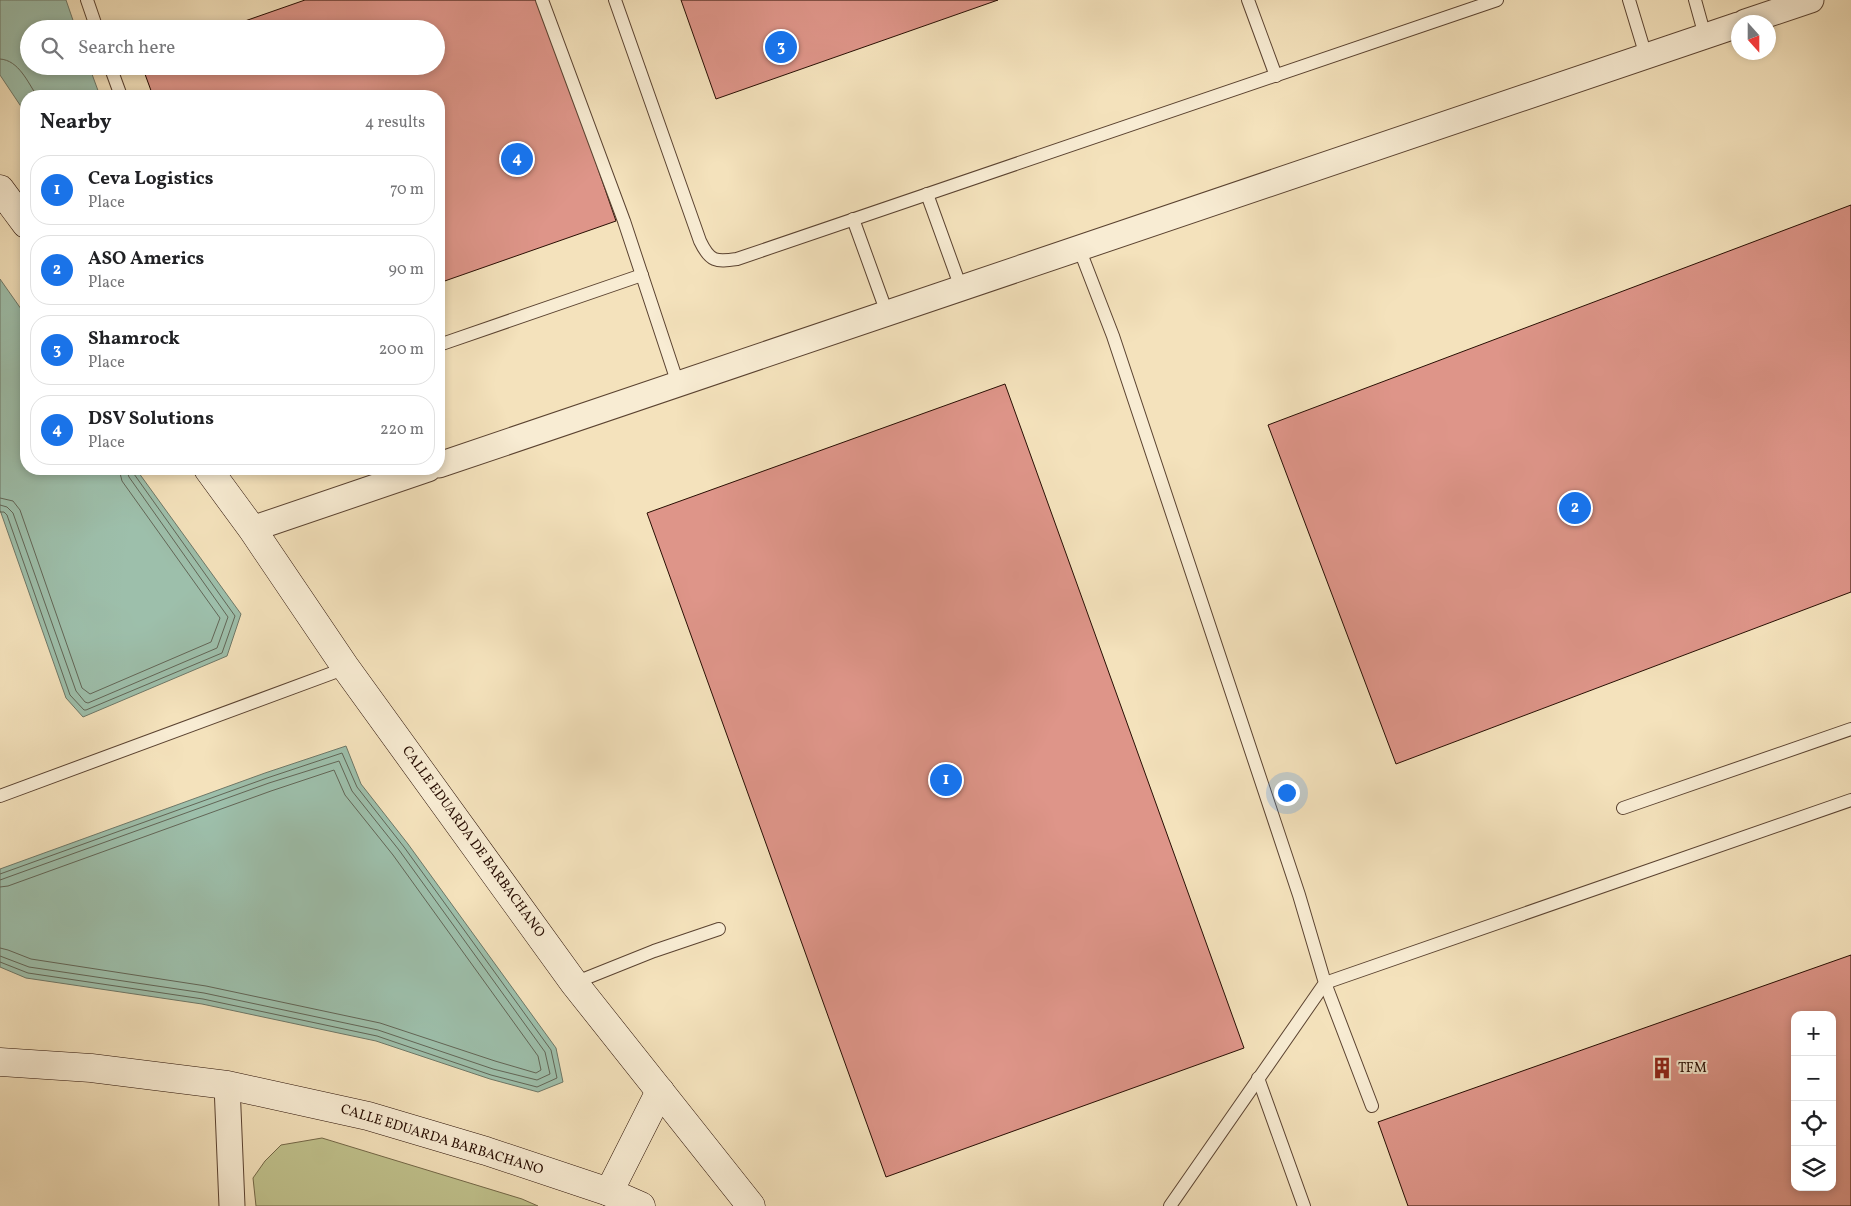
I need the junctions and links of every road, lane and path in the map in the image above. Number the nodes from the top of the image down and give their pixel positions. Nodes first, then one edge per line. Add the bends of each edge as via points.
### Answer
1 (87, 0) edge
2 (542, 0) edge
3 (615, 0) edge
4 (1248, 0) edge
5 (1497, 0) edge
6 (1629, 0) edge
7 (1695, 0) edge
8 (1811, 0) edge
9 (1766, 15) edge
10 (94, 20) edge
11 (1731, 27) edge
12 (1705, 36) junction
13 (1646, 56) junction
14 (113, 75) edge
15 (1276, 76) junction
16 (118, 90) edge
17 (0, 189) edge
18 (928, 194) junction
19 (20, 216) edge
20 (853, 220) junction
21 (1079, 248) junction
22 (642, 276) junction
23 (962, 288) junction
24 (887, 313) junction
25 (445, 343) edge
26 (678, 384) junction
27 (445, 463) edge
28 (212, 475) edge
29 (410, 475) edge
30 (252, 529) junction
31 (346, 668) junction
32 (1851, 729) edge
33 (0, 796) edge
34 (1851, 800) edge
35 (1623, 808) dead end
36 (718, 929) dead end
37 (574, 983) junction
38 (1325, 983) junction
39 (0, 1062) edge
40 (1258, 1078) junction
41 (227, 1085) junction
42 (660, 1091) junction
43 (1372, 1106) dead end
44 (609, 1192) junction
45 (232, 1206) edge
46 (642, 1206) edge
47 (751, 1206) edge
48 (1170, 1206) edge
49 (1304, 1206) edge

1 - 10 lane
2 - 22 lane
3 - 20 lane via 706,254 724,261 738,259
4 - 15 lane
5 - 15 lane
6 - 13 lane
7 - 12 lane
8 - 9 street
11 - 12 street
12 - 13 street
13 - 21 street
14 - 16 lane
15 - 18 lane
17 - 19 street
18 - 20 lane
18 - 23 lane
20 - 24 lane
21 - 23 street
21 - 38 lane via 1116,346
22 - 25 lane
22 - 26 lane
23 - 24 street
24 - 26 street
26 - 27 street
28 - 30 street, CALLE EDUARDA DE BARBACHANO
29 - 30 street
30 - 31 street, CALLE EDUARDA DE BARBACHANO
31 - 33 lane
31 - 37 street, CALLE EDUARDA DE BARBACHANO
32 - 35 lane
34 - 38 lane
36 - 37 lane
37 - 42 street, CALLE EDUARDA DE BARBACHANO
38 - 40 lane
38 - 43 lane
39 - 41 street, CALLE EDUARDA BARBACHANO via 90,1068
40 - 48 lane
40 - 49 lane
41 - 44 street, CALLE EDUARDA BARBACHANO via 368,1116
41 - 45 street
42 - 44 street
42 - 47 street, CALLE EDUARDA DE BARBACHANO
44 - 46 street, CALLE EDUARDA BARBACHANO

